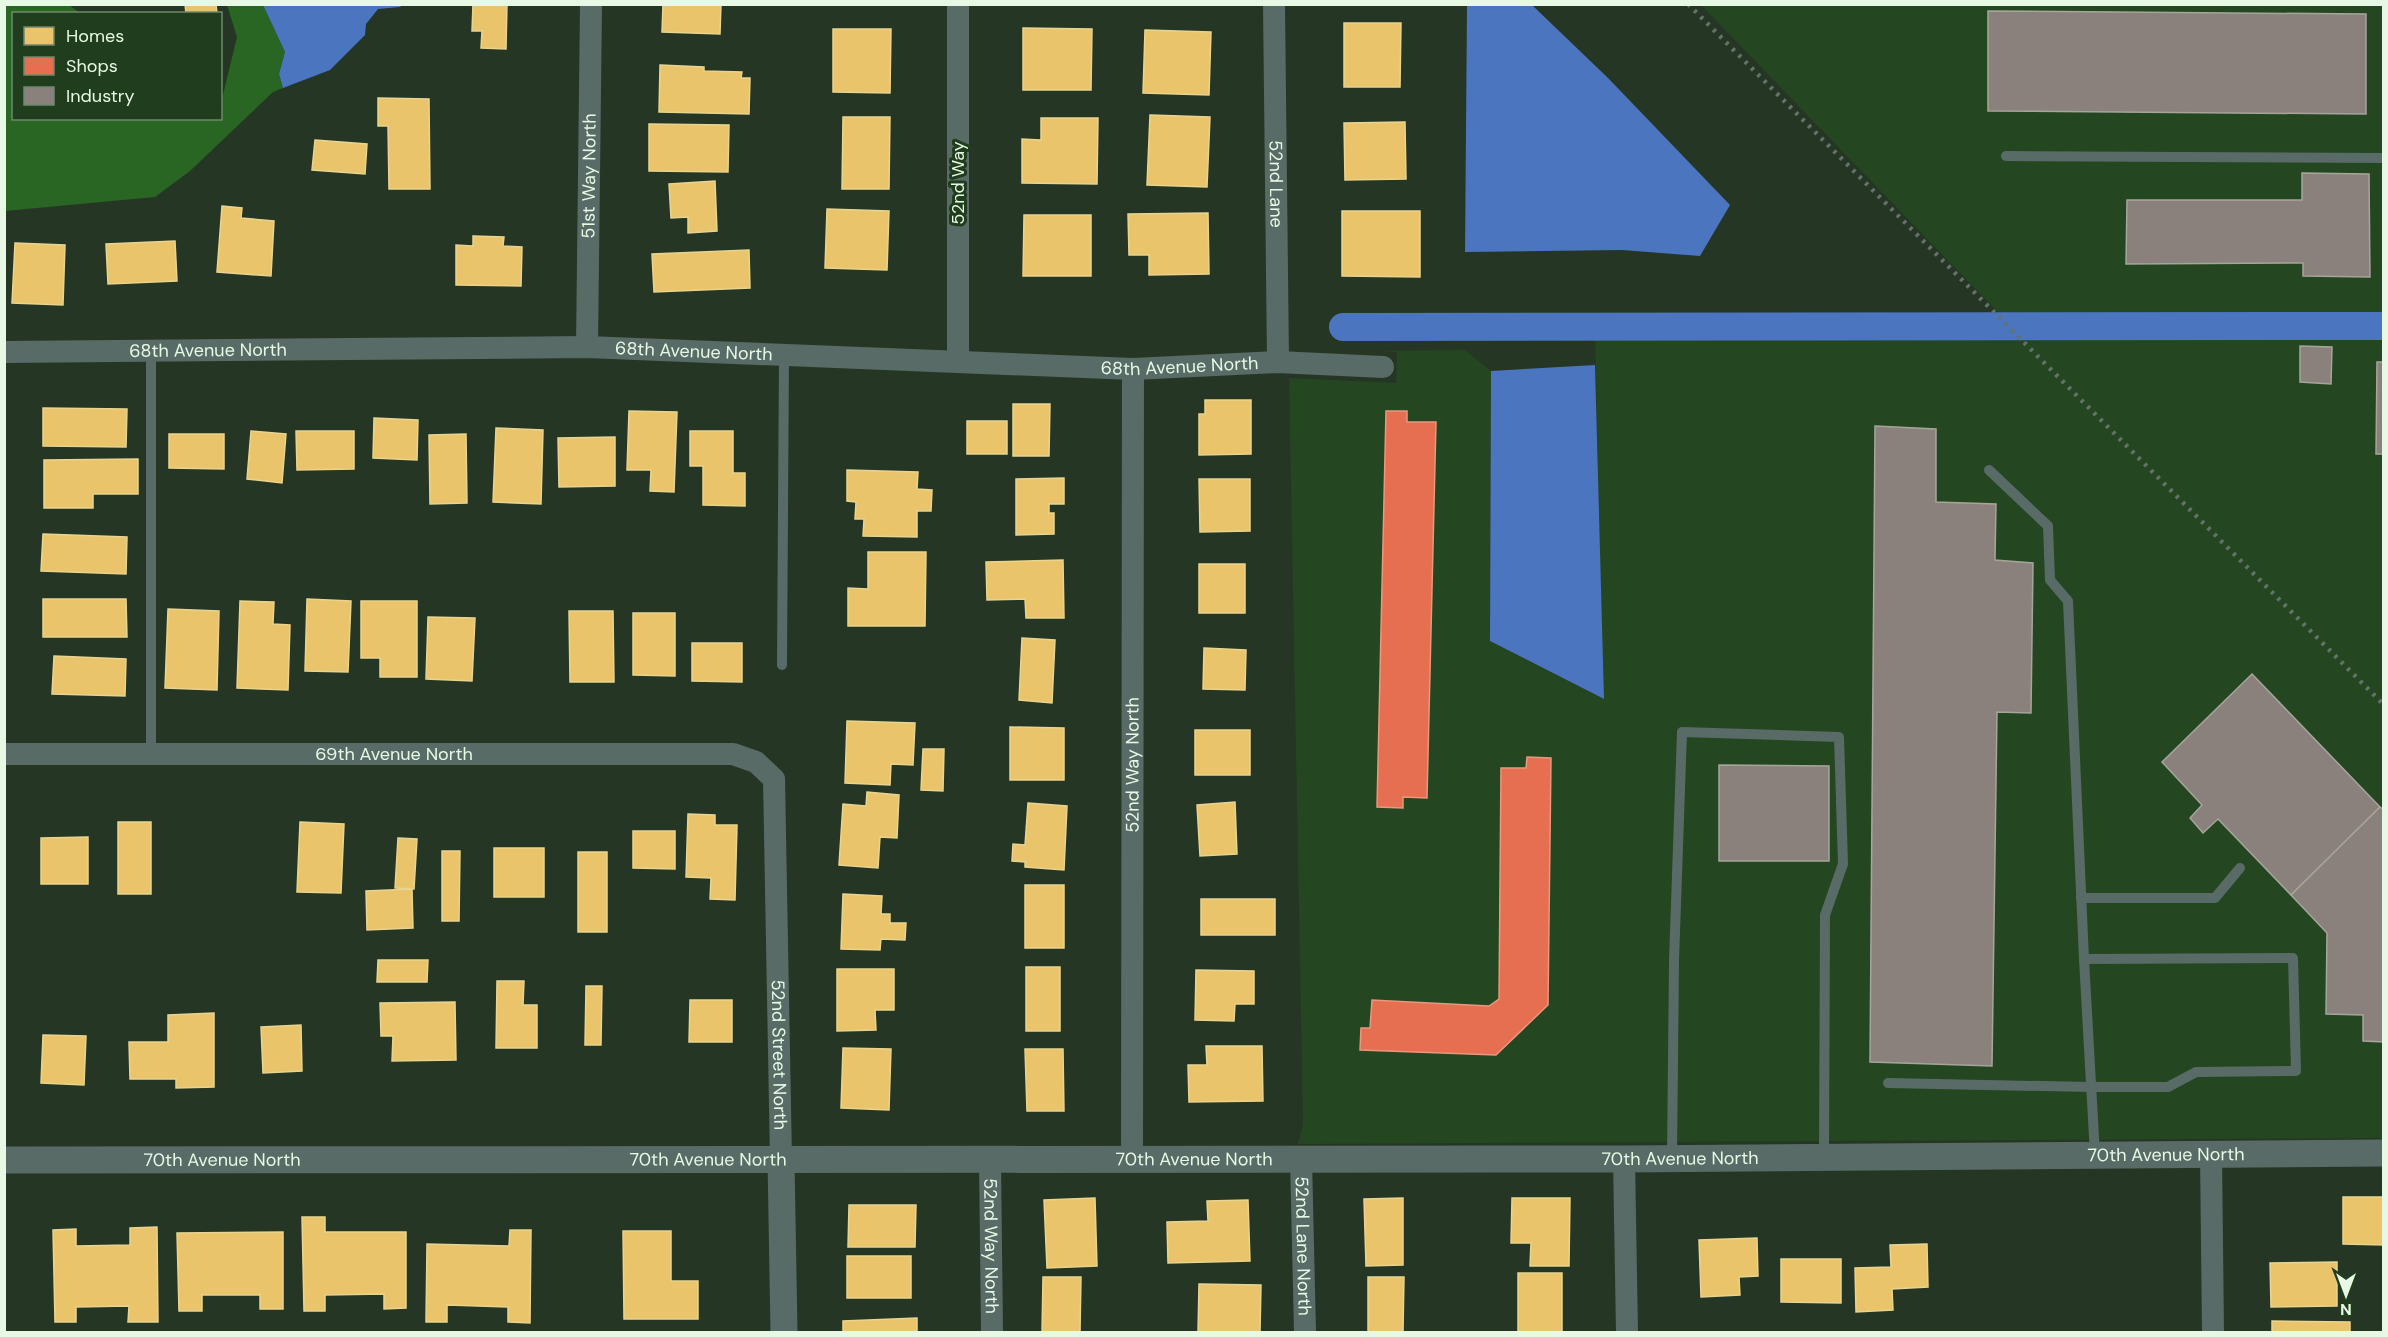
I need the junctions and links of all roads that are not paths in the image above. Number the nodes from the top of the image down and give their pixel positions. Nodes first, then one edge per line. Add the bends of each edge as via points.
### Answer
1 (591, 4) edge
2 (958, 4) edge
3 (1274, 4) edge
4 (2006, 156) dead end
5 (2384, 158) edge
6 (587, 347) junction
7 (152, 351) junction
8 (4, 352) edge
9 (784, 353) junction
10 (958, 360) junction
11 (1278, 362) junction
12 (1383, 367) dead end
13 (1133, 369) junction
14 (1989, 470) dead end
15 (782, 664) dead end
16 (152, 753) junction
17 (4, 754) edge
18 (774, 779) joint
19 (2240, 868) dead end
20 (2081, 898) junction
21 (2084, 959) junction
22 (1888, 1083) dead end
23 (2091, 1088) junction
24 (2384, 1153) edge
25 (2211, 1154) junction
26 (2095, 1155) junction
27 (1824, 1157) junction
28 (1672, 1158) junction
29 (1301, 1159) junction
30 (1624, 1159) junction
31 (4, 1160) edge
32 (781, 1160) junction
33 (990, 1160) junction
34 (1132, 1160) junction
35 (784, 1332) edge
36 (992, 1332) edge
37 (1305, 1332) edge
38 (1627, 1332) edge
39 (2213, 1332) edge

1 - 6 street, 51st Way North
2 - 10 street, 52nd Way
3 - 11 street, 52nd Lane
4 - 5 lane
6 - 7 street, 68th Avenue North
6 - 9 street, 68th Avenue North
7 - 8 street, 68th Avenue North
7 - 16 lane
9 - 10 street, 68th Avenue North
9 - 15 lane
10 - 13 street, 68th Avenue North
11 - 12 street, 68th Avenue North
11 - 13 street, 68th Avenue North
13 - 34 street, 52nd Way North
14 - 20 lane via 2048,526 2050,580 2068,602
16 - 17 street, 69th Avenue North
16 - 18 street, 69th Avenue North via 733,754 756,762
18 - 32 street, 52nd Street North
19 - 20 lane via 2215,898
20 - 21 lane
21 - 23 lane
21 - 23 lane via 2293,958 2296,1071 2196,1072 2168,1087
22 - 23 lane
23 - 26 lane
24 - 25 street, 70th Avenue North
25 - 26 street, 70th Avenue North
25 - 39 street
26 - 27 street, 70th Avenue North
27 - 28 street, 70th Avenue North
27 - 28 lane via 1825,915 1843,864 1839,737 1682,732
28 - 30 street, 70th Avenue North
29 - 30 street, 70th Avenue North
29 - 34 street, 70th Avenue North
29 - 37 street, 52nd Lane North
30 - 38 street
31 - 32 street, 70th Avenue North
32 - 33 street, 70th Avenue North
32 - 35 street, 52nd Street North
33 - 34 street, 70th Avenue North
33 - 36 street, 52nd Way North

